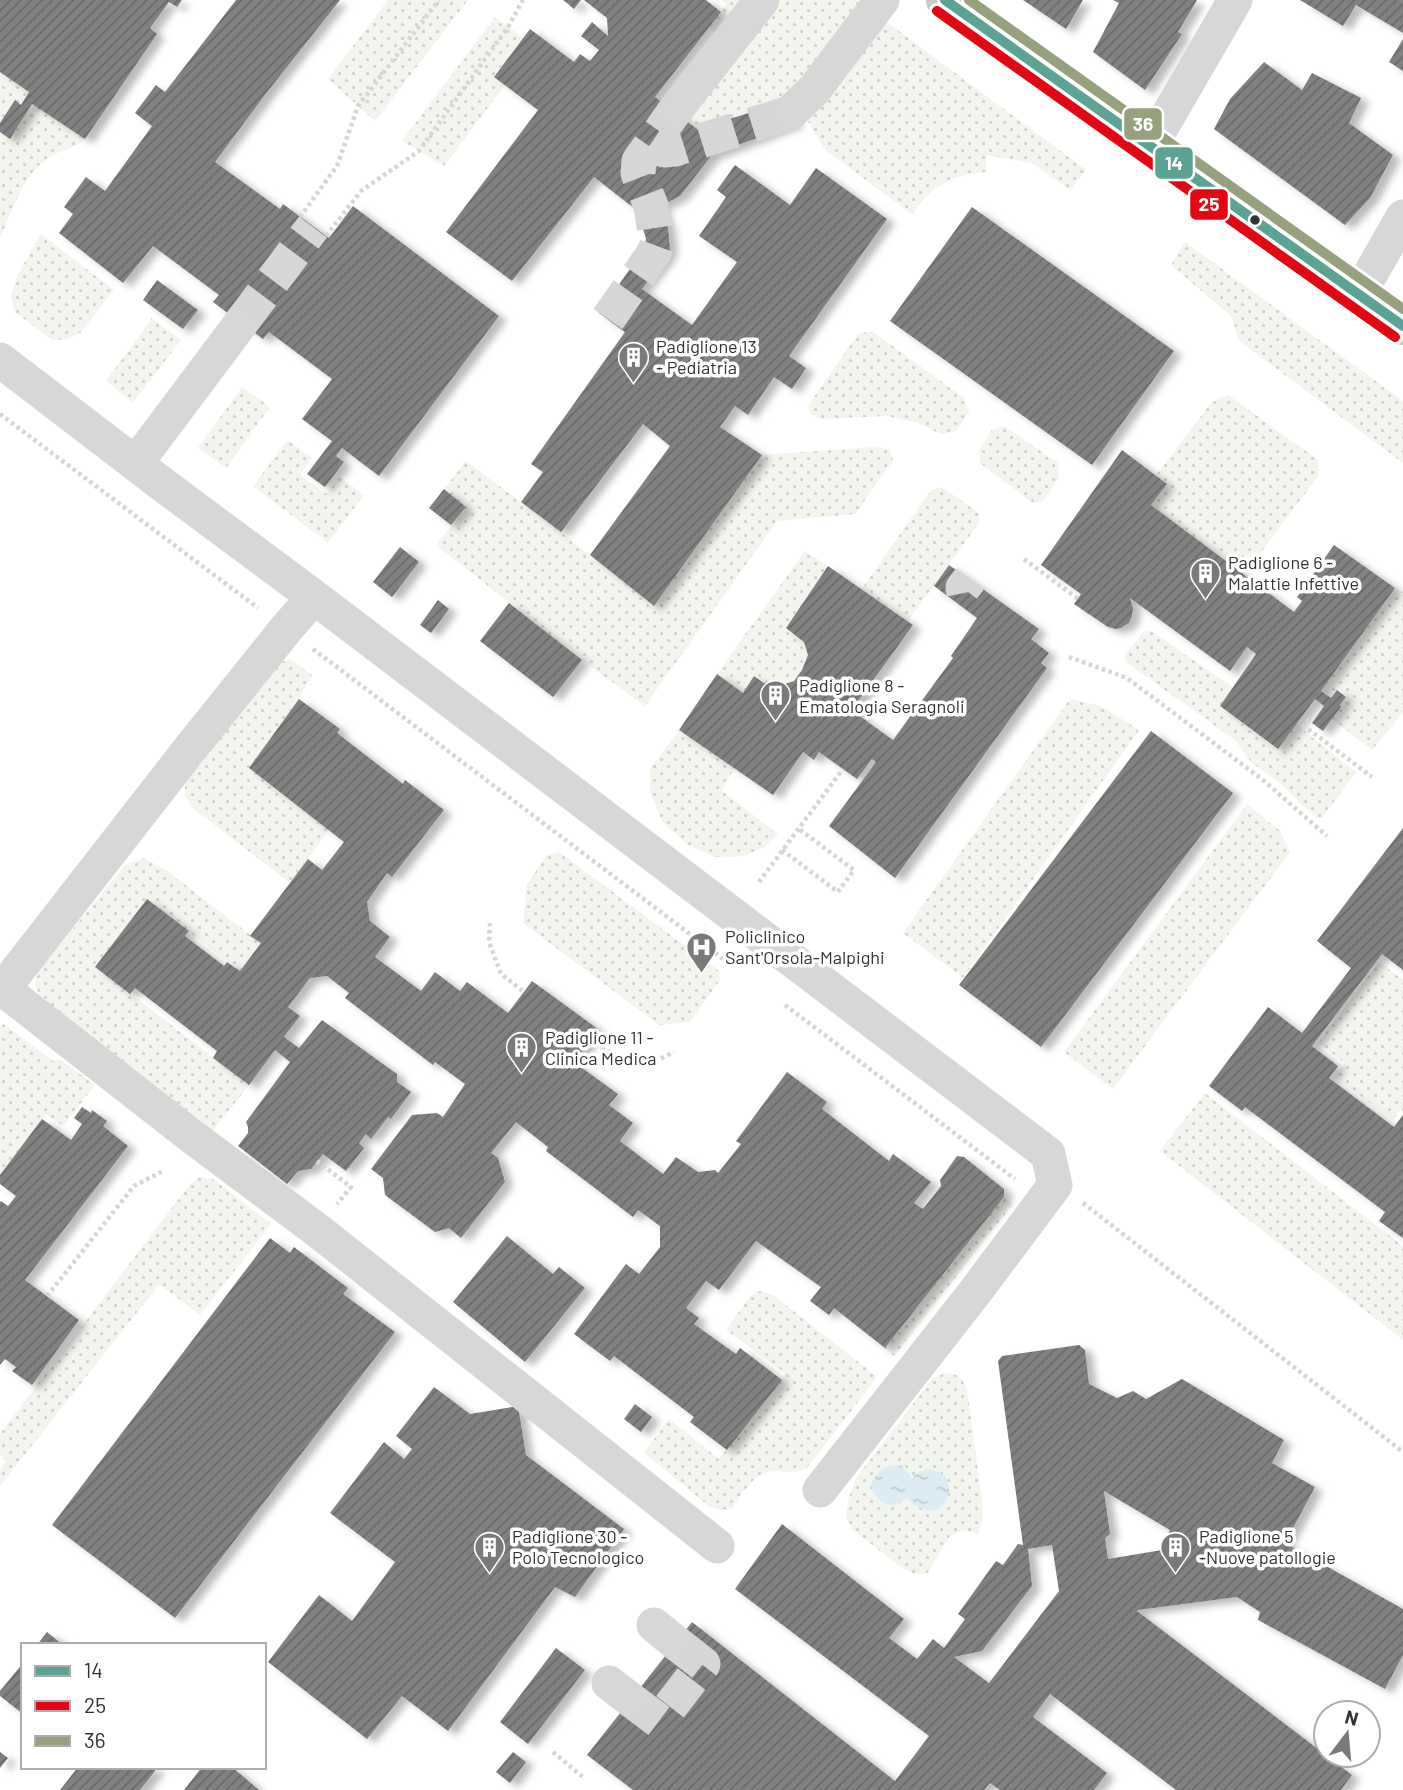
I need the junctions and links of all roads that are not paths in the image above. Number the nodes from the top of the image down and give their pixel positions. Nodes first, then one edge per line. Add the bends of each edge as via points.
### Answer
1 (762, 0) edge
2 (882, 0) edge
3 (945, 0) edge
4 (1235, 0) edge
5 (674, 112) tunnel mouth
6 (790, 113) tunnel mouth
7 (1151, 145) junction
8 (1403, 217) edge
9 (1359, 294) junction
10 (241, 323) tunnel mouth
11 (1403, 326) edge
12 (0, 360) edge
13 (136, 463) junction
14 (314, 597) junction
15 (820, 1490) dead end
16 (717, 1546) dead end

1 - 5 street
2 - 6 street via 814,90
3 - 7 main road
4 - 7 street
7 - 9 main road
8 - 9 street
9 - 11 main road
10 - 13 street
12 - 13 street
13 - 14 street
14 - 15 street via 1048,1154 1055,1185
14 - 16 street via 3,989

